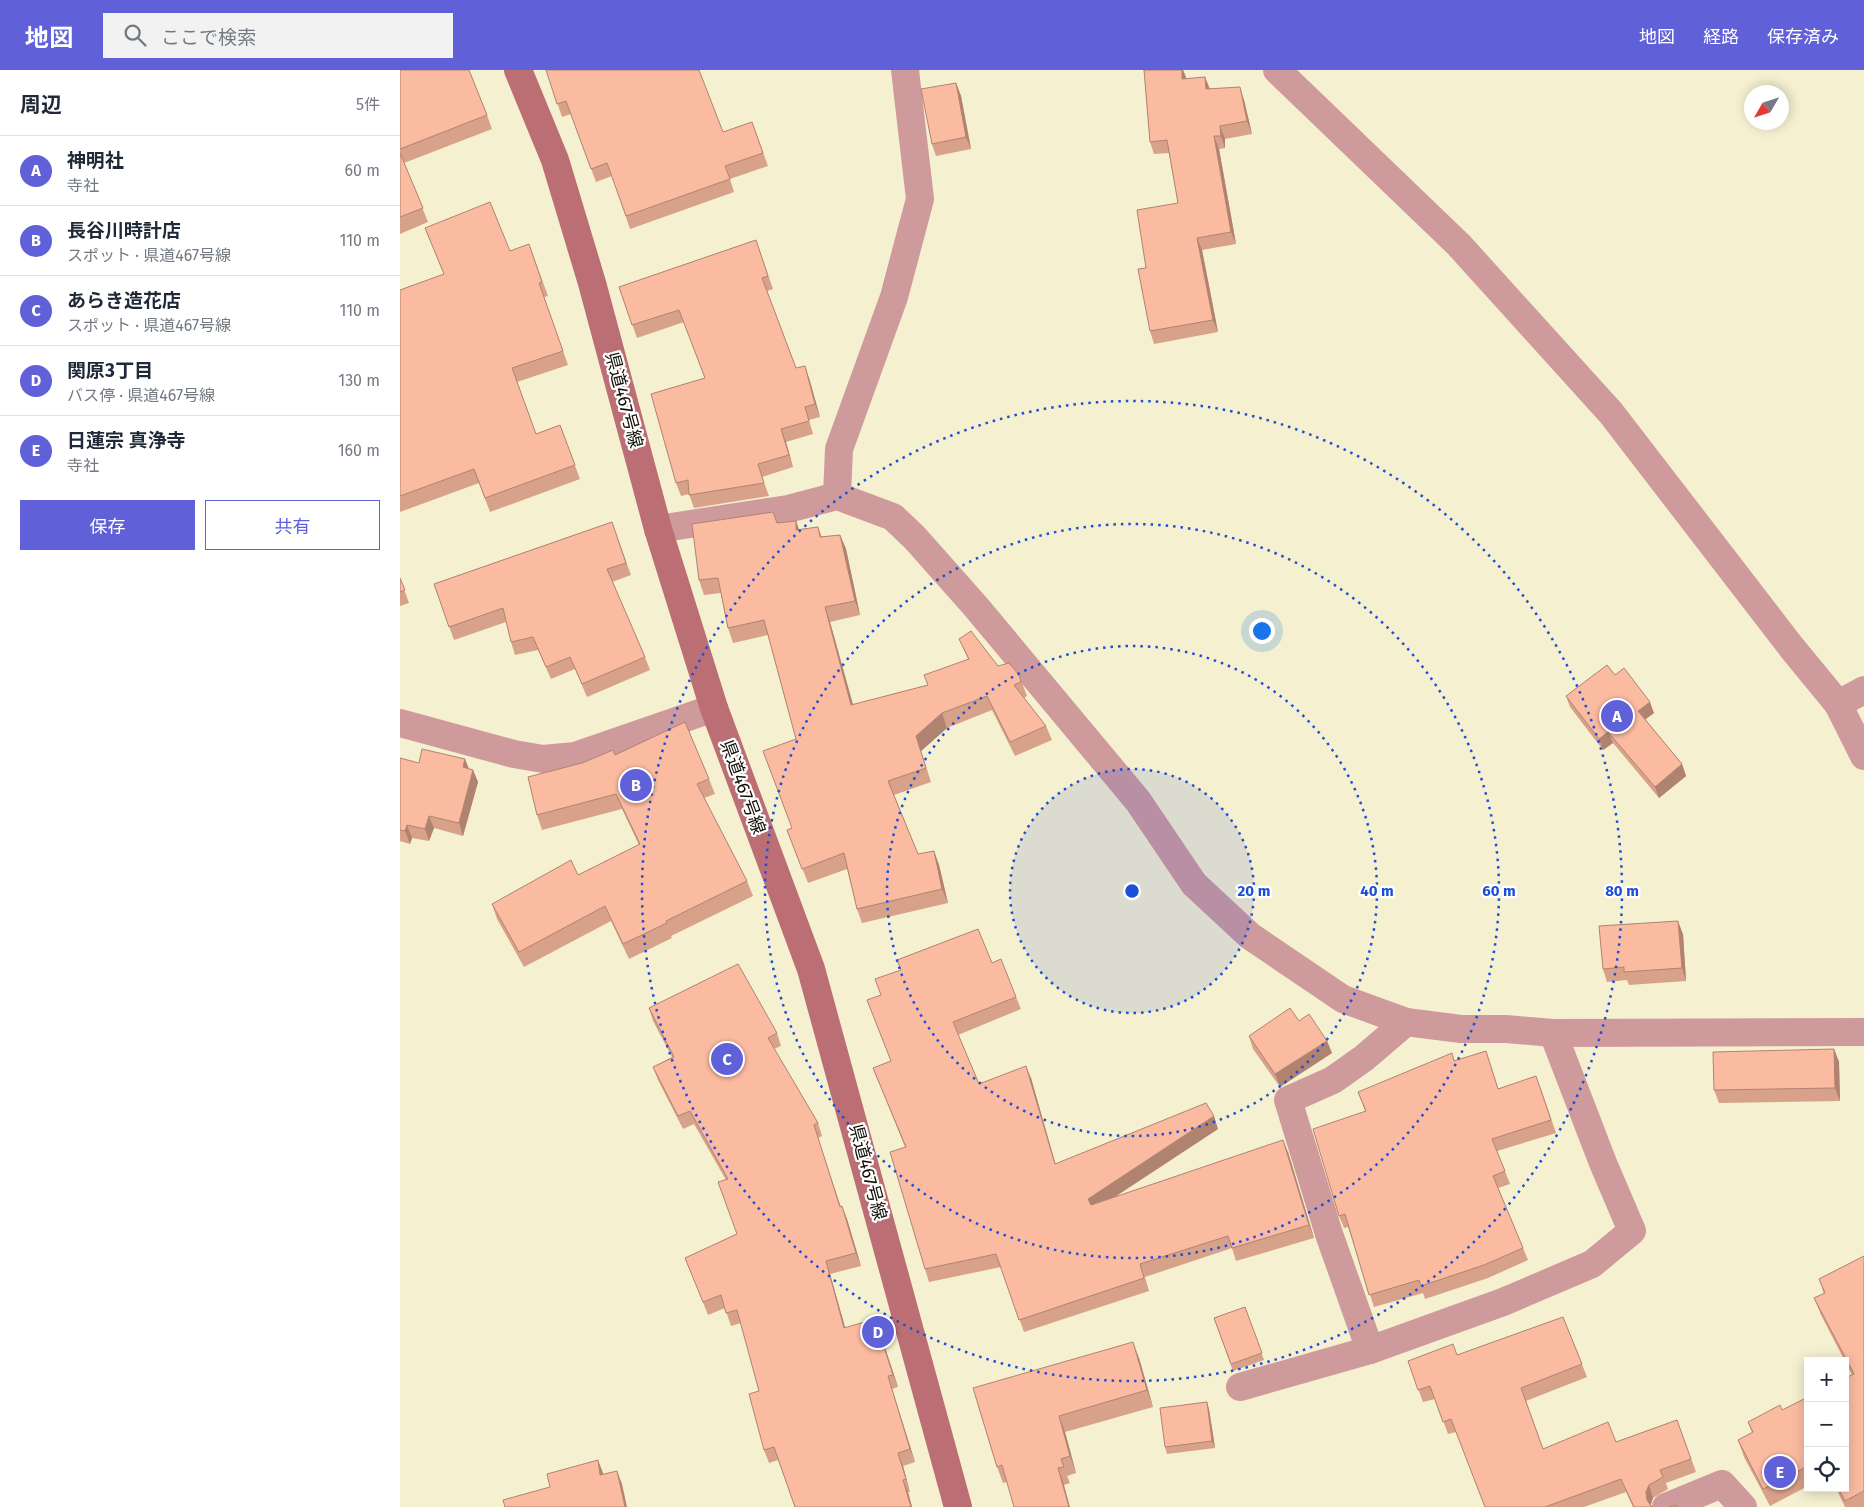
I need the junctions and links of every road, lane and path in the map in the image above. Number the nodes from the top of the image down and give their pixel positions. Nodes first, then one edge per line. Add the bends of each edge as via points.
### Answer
1 (518, 70) edge
2 (904, 70) edge
3 (1277, 70) edge
4 (837, 496) junction
5 (658, 528) junction
6 (1864, 690) edge
7 (1838, 704) junction
8 (714, 708) junction
9 (400, 722) edge
10 (1864, 756) edge
11 (1406, 1022) junction
12 (1864, 1032) edge
13 (1553, 1033) junction
14 (1370, 1350) junction
15 (1240, 1387) dead end
16 (958, 1507) edge
17 (1666, 1507) edge
18 (1743, 1507) edge

1 - 5 main road, 県道467号線 via 555,160 587,264
2 - 4 street via 920,199 894,297 839,449
3 - 7 street via 1459,245 1611,413
4 - 5 street via 788,509
4 - 11 street via 893,518 916,538 1138,800 1194,884 1250,936 1343,999
5 - 8 main road, 県道467号線
6 - 7 street
7 - 10 street
8 - 9 street via 575,756 543,759
8 - 16 main road, 県道467号線 via 811,969
11 - 13 street via 1461,1029
11 - 14 street via 1333,1080 1288,1100
12 - 13 street
13 - 14 street via 1632,1231 1592,1264 1503,1302
14 - 15 street
17 - 18 street via 1722,1484

